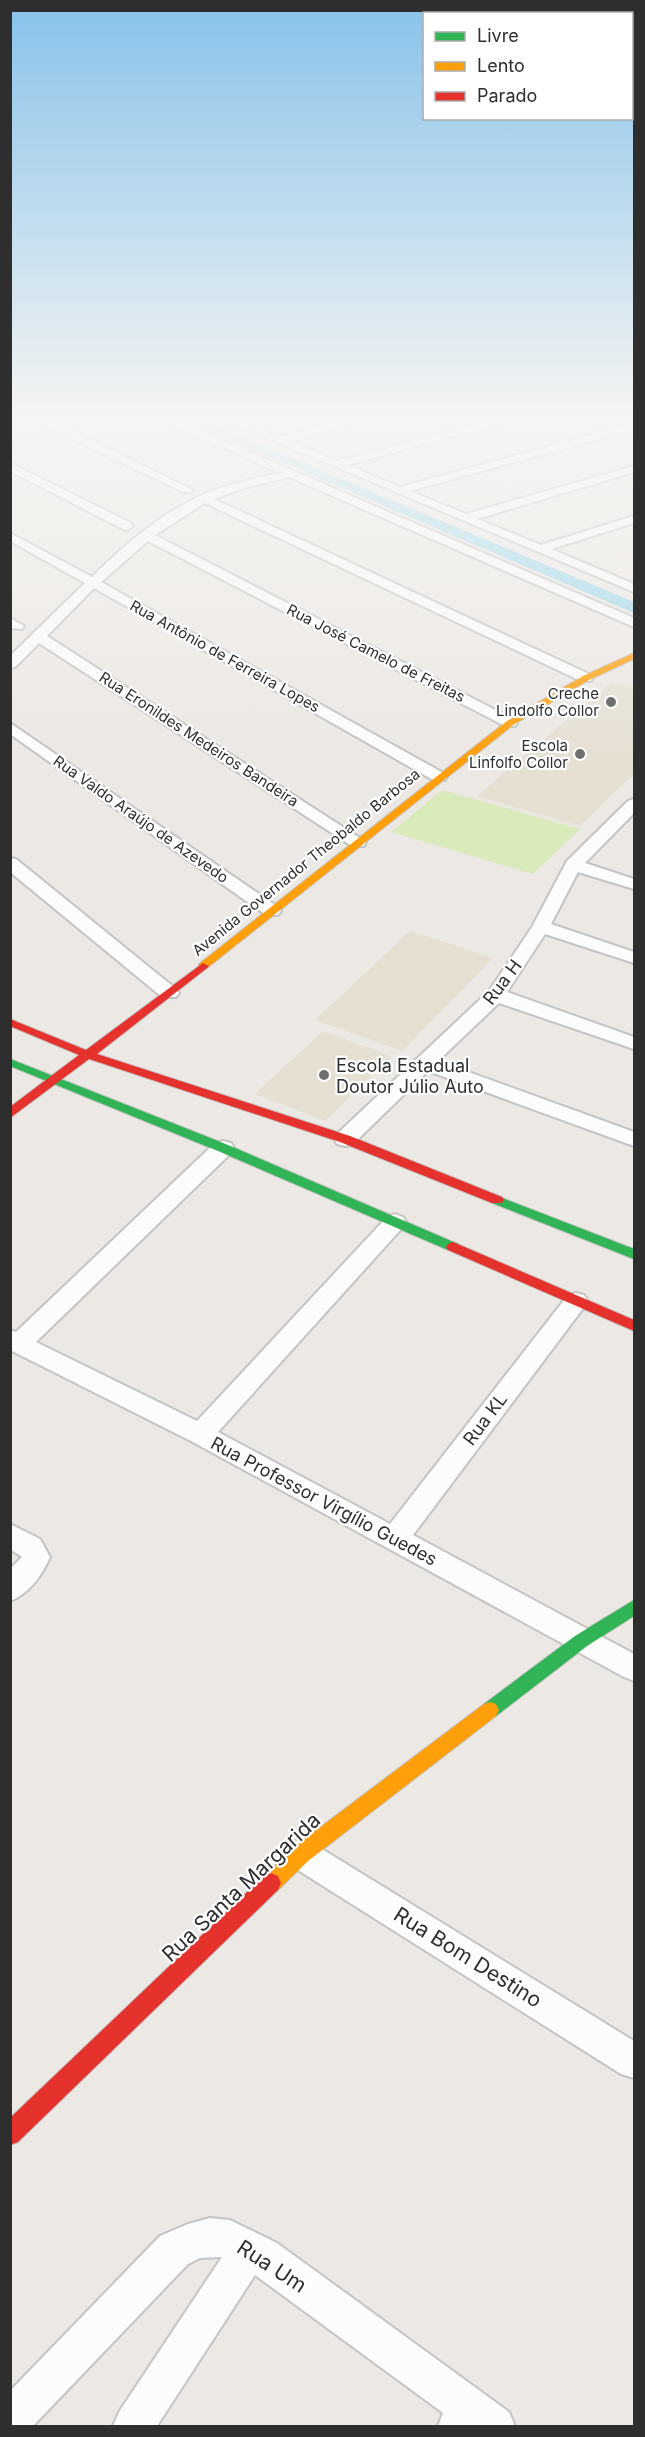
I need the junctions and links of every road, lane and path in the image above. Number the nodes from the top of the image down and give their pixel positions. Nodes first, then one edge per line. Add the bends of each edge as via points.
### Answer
1 (150, 533) edge
2 (277, 533) edge
3 (426, 533) edge
4 (501, 533) edge
5 (591, 533) edge
6 (146, 535) junction
7 (10, 536) edge
8 (540, 549) junction
9 (634, 576) edge
10 (620, 581) junction
11 (94, 583) junction
12 (634, 588) edge
13 (634, 623) edge
14 (39, 637) junction
15 (634, 656) edge
16 (10, 664) edge
17 (586, 678) junction
18 (510, 723) junction
19 (10, 727) edge
20 (439, 777) junction
21 (631, 810) edge
22 (358, 842) junction
23 (10, 863) edge
24 (573, 865) junction
25 (634, 884) edge
26 (272, 911) junction
27 (541, 927) junction
28 (634, 958) edge
29 (170, 993) junction
30 (496, 995) junction
31 (10, 1022) edge
32 (634, 1042) edge
33 (86, 1054) junction
34 (10, 1062) edge
35 (425, 1063) junction
36 (53, 1081) junction
37 (10, 1114) edge
38 (345, 1139) junction
39 (634, 1139) edge
40 (223, 1148) junction
41 (395, 1222) junction
42 (634, 1254) edge
43 (576, 1301) junction
44 (634, 1326) edge
45 (15, 1341) edge
46 (200, 1434) junction
47 (10, 1535) edge
48 (395, 1538) junction
49 (10, 1589) edge
50 (634, 1607) edge
51 (581, 1641) junction
52 (634, 1668) edge
53 (301, 1854) junction
54 (634, 2061) edge
55 (10, 2134) edge
56 (250, 2249) junction
57 (474, 2420) edge
58 (10, 2421) edge
59 (133, 2427) edge

1 - 6 street
2 - 17 street
3 - 13 street
4 - 8 street
5 - 8 street
6 - 11 street
6 - 18 street, Rua José Camelo de Freitas
7 - 11 street, Rua Antônio de Ferreira Lopes
8 - 10 street
9 - 10 street
10 - 12 street
11 - 14 street
11 - 20 street, Rua Antônio de Ferreira Lopes
14 - 16 street
14 - 22 street, Rua Eronildes Medeiros Bandeira
15 - 17 street, Avenida Governador Theobaldo Barbosa
17 - 18 street, Avenida Governador Theobaldo Barbosa
18 - 20 street, Avenida Governador Theobaldo Barbosa
19 - 26 street, Rua Valdo Araújo de Azevedo
20 - 22 street, Avenida Governador Theobaldo Barbosa
21 - 24 street, Rua H
22 - 26 street, Avenida Governador Theobaldo Barbosa
23 - 29 street
24 - 25 street
24 - 27 street, Rua H
26 - 29 street, Avenida Governador Theobaldo Barbosa
27 - 28 street
27 - 30 street, Rua H
29 - 33 street, Avenida Governador Theobaldo Barbosa
30 - 32 street
30 - 35 street, Rua H
31 - 33 street
33 - 36 street, Avenida Governador Theobaldo Barbosa
33 - 38 street
34 - 36 street
35 - 38 street, Rua H
35 - 39 street
36 - 37 street, Avenida Governador Theobaldo Barbosa
36 - 40 street
38 - 42 street
40 - 41 street
40 - 45 street
41 - 43 street
41 - 46 street
43 - 44 street
43 - 48 street, Rua KL
45 - 46 street, Rua Professor Virgílio Guedes
46 - 48 street, Rua Professor Virgílio Guedes
47 - 49 street via 35,1552 36,1557
48 - 51 street, Rua Professor Virgílio Guedes
50 - 51 street, Rua Santa Margarida
51 - 52 street, Rua Professor Virgílio Guedes
51 - 53 street, Rua Santa Margarida
53 - 54 street, Rua Bom Destino
53 - 55 street, Rua Santa Margarida
56 - 57 street, Rua Um
56 - 58 street, Rua Um via 224,2236 197,2238 174,2250
56 - 59 street

